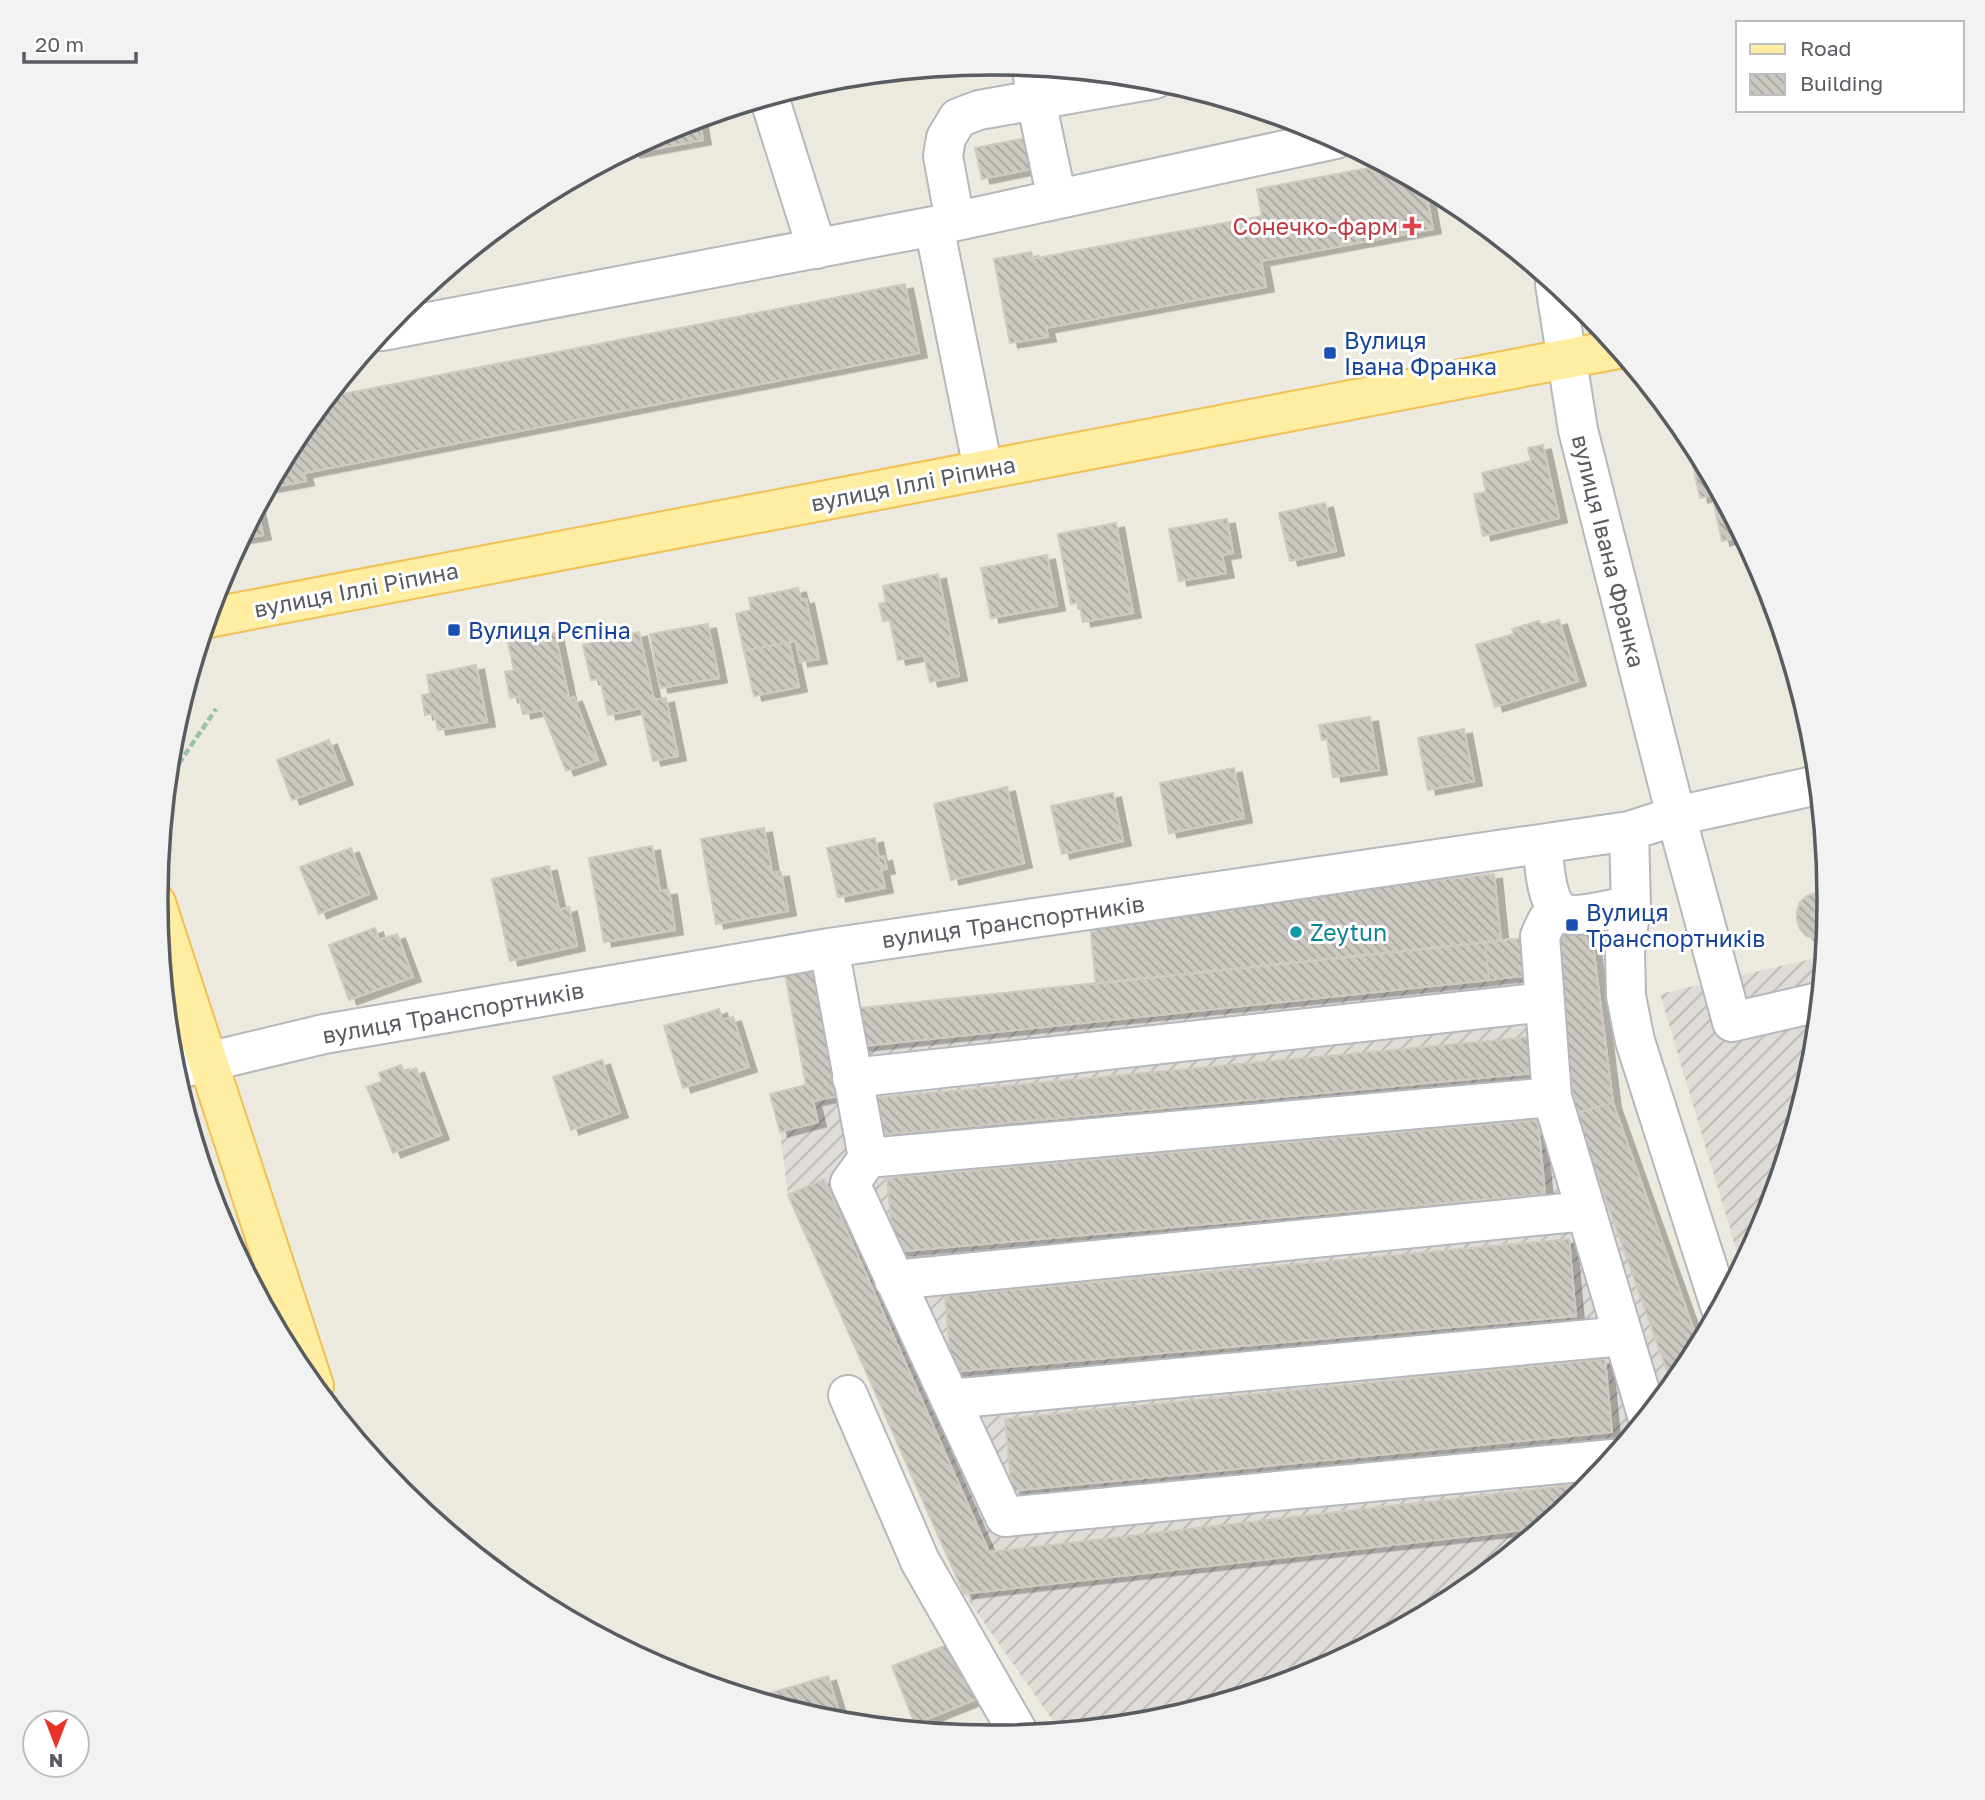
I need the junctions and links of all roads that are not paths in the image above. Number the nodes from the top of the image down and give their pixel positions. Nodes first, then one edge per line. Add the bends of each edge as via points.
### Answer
1 (1095, 81) edge
2 (1034, 84) edge
3 (772, 105) edge
4 (1319, 143) edge
5 (1057, 199) junction
6 (944, 224) junction
7 (817, 249) junction
8 (1558, 300) edge
9 (399, 328) edge
10 (1608, 351) edge
11 (1567, 358) junction
12 (983, 470) junction
13 (264, 607) junction
14 (219, 616) edge
15 (215, 627) edge
16 (1809, 787) edge
17 (1676, 816) junction
18 (1629, 831) junction
19 (1542, 844) junction
20 (1631, 906) junction
21 (1557, 909) junction
22 (829, 948) junction
23 (172, 979) edge
24 (1545, 1002) junction
25 (1810, 1004) edge
26 (191, 1066) edge
27 (852, 1078) junction
28 (1552, 1097) junction
29 (869, 1158) junction
30 (1586, 1211) junction
31 (894, 1280) junction
32 (1716, 1294) edge
33 (1623, 1336) junction
34 (297, 1343) edge
35 (848, 1395) dead end
36 (950, 1399) junction
37 (1644, 1406) edge
38 (1598, 1459) edge
39 (1013, 1724) edge

1 - 2 street
2 - 5 street
2 - 6 street via 958,118 946,138 943,156
3 - 7 street
4 - 5 street
5 - 6 street
6 - 7 street
6 - 12 street
7 - 9 street
8 - 11 street, вулиця Івана Франка
10 - 11 main road, вулиця Іллі Ріпина
11 - 12 main road, вулиця Іллі Ріпина
11 - 17 street, вулиця Івана Франка via 1578,430
12 - 13 main road, вулиця Іллі Ріпина
13 - 14 main road, вулиця Іллі Ріпина
13 - 15 main road
16 - 17 street, вулиця Транспортників
17 - 18 street, вулиця Транспортників
17 - 25 street, вулиця Івана Франка via 1732,1022
18 - 19 street, вулиця Транспортників
18 - 20 street
19 - 21 street via 1549,897
19 - 22 street, вулиця Транспортників
20 - 21 street via 1569,916
20 - 32 street via 1626,985 1635,1041
21 - 24 street via 1540,936
22 - 26 street, вулиця Транспортників via 324,1034
22 - 27 street
23 - 26 main road
24 - 27 street
24 - 28 street
26 - 34 main road
27 - 29 street
28 - 29 street
28 - 30 street
29 - 31 street via 850,1183
30 - 31 street
30 - 33 street
31 - 36 street
33 - 36 street
33 - 37 street
35 - 39 street via 920,1561
36 - 38 street via 1005,1517

